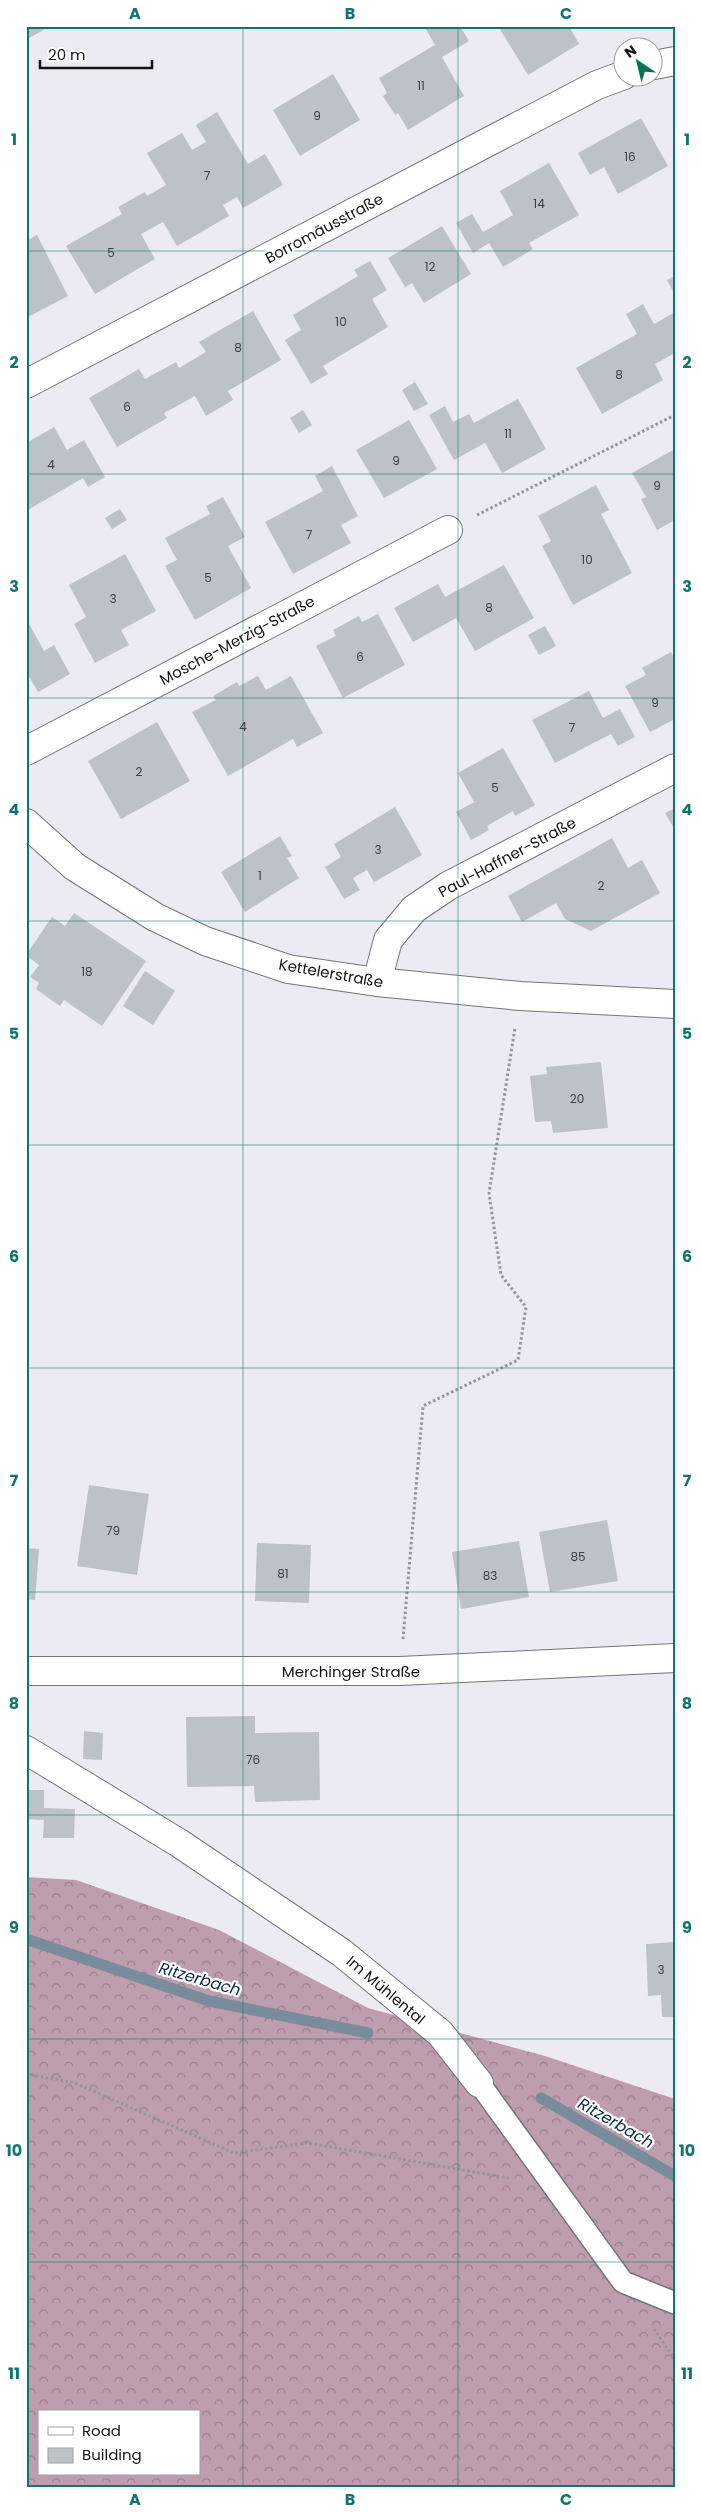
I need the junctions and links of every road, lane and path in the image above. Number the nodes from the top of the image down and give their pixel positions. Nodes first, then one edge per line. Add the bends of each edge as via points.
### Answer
1 (614, 79) edge
2 (26, 384) edge
3 (675, 415) edge
4 (448, 530) joint
5 (26, 751) edge
6 (675, 768) edge
7 (26, 823) edge
8 (377, 982) junction
9 (520, 996) junction
10 (675, 1004) edge
11 (675, 1658) edge
12 (26, 1671) edge
13 (400, 1672) junction
14 (26, 1750) edge
15 (26, 2074) edge
16 (479, 2083) joint
17 (510, 2178) dead end
18 (675, 2303) edge

1 - 2 street, Borromäusstraße
3 - 4 path
4 - 5 street, Mosche-Merzig-Straße
6 - 8 street, Paul-Haffner-Straße via 448,886 414,909 388,940
7 - 8 street, Kettelerstraße via 75,867 155,917 205,941 288,968
8 - 9 street, Kettelerstraße
9 - 10 street, Kettelerstraße
9 - 13 path via 489,1193 501,1274 526,1307 518,1360 423,1406
11 - 13 street, Merchinger Straße
12 - 13 street, Merchinger Straße
14 - 16 street, Im Mühlental via 179,1843 342,1953 440,2034
15 - 17 path via 75,2083 234,2153 308,2142
16 - 18 lane, Im Mühlental via 623,2282

